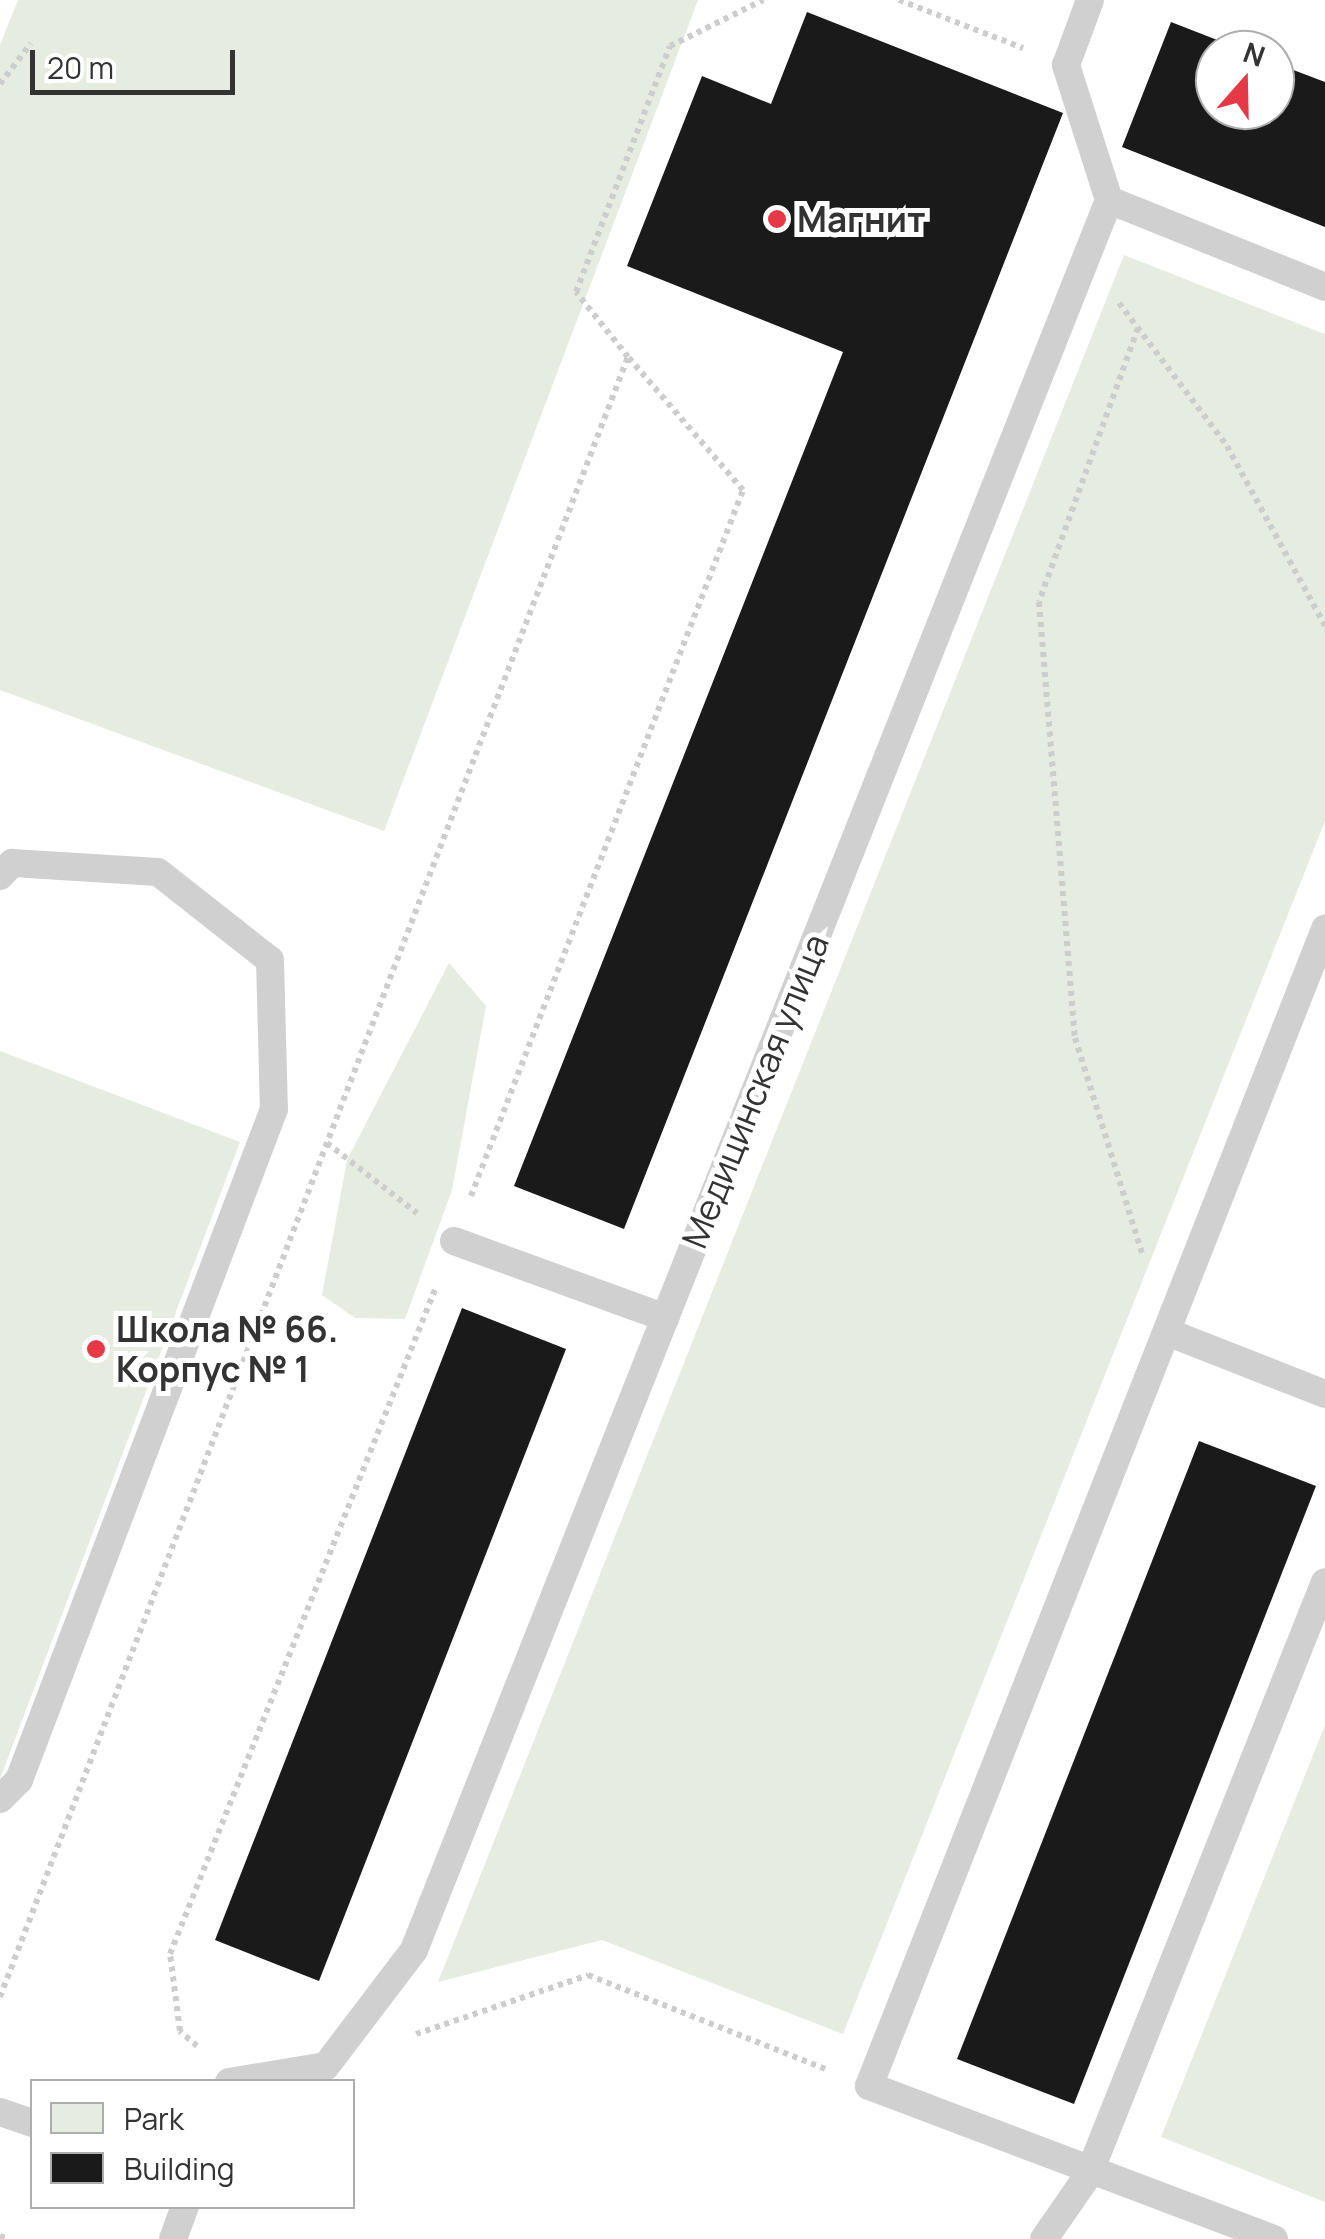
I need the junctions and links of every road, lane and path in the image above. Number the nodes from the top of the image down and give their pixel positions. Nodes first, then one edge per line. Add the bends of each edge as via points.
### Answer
1 (763, 0) edge
2 (900, 0) edge
3 (1090, 0) edge
4 (31, 43) dead end
5 (1066, 65) junction
6 (0, 84) edge
7 (1109, 200) junction
8 (1085, 259) junction
9 (1325, 287) edge
10 (1138, 328) junction
11 (1325, 626) edge
12 (0, 876) edge
13 (1325, 929) edge
14 (326, 1143) junction
15 (454, 1241) joint
16 (666, 1318) junction
17 (1167, 1332) junction
18 (1325, 1394) edge
19 (1325, 1582) edge
20 (0, 1800) edge
21 (0, 1997) edge
22 (326, 2066) junction
23 (248, 2079) edge
24 (869, 2086) junction
25 (0, 2112) edge
26 (30, 2122) edge
27 (1089, 2174) junction
28 (184, 2209) edge
29 (0, 2236) edge
30 (10, 2239) edge
31 (173, 2239) edge
32 (1044, 2239) edge
33 (1274, 2239) edge

1 - 14 path via 670,46 576,292 628,357
2 - 5 path
3 - 5 lane
4 - 6 path
5 - 7 lane
7 - 8 lane, Медицинская улица
7 - 9 lane
8 - 10 path
8 - 16 lane, Медицинская улица
10 - 11 path via 1226,446
10 - 17 path via 1040,602 1075,1038
12 - 20 lane via 12,863 158,872 270,960 274,1110 19,1780
13 - 17 lane
14 - 15 path
14 - 21 path
15 - 16 lane
16 - 22 lane, Медицинская улица via 414,1950
17 - 18 lane
17 - 24 lane
19 - 27 lane
22 - 23 lane
22 - 24 path via 588,1974
24 - 27 lane
25 - 26 lane
27 - 32 lane
27 - 33 lane
28 - 31 lane
29 - 30 path

